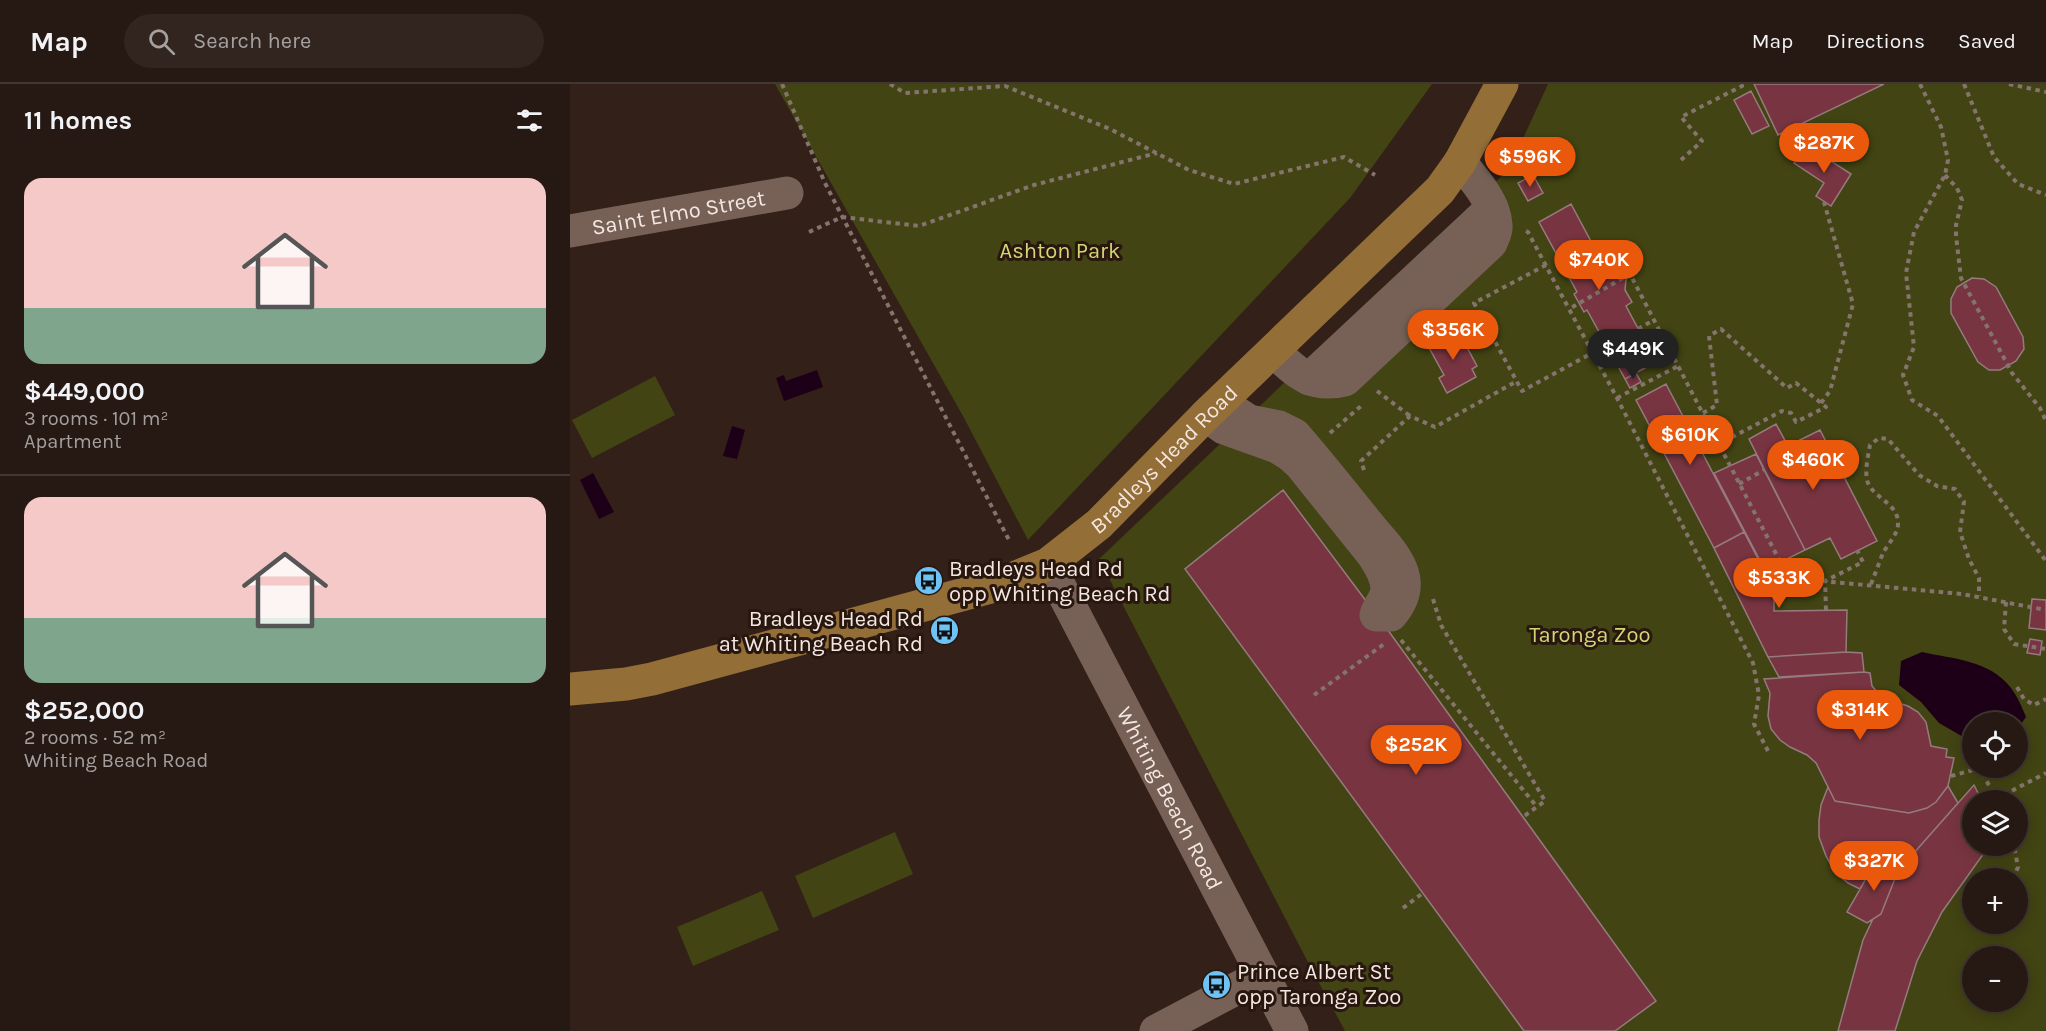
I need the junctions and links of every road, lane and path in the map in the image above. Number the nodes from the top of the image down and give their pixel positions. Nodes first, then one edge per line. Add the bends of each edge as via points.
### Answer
1 (782, 84) edge
2 (890, 84) edge
3 (1502, 84) edge
4 (1741, 84) edge
5 (1920, 84) edge
6 (1964, 84) edge
7 (2009, 84) edge
8 (2046, 92) edge
9 (1158, 153) junction
10 (1681, 160) dead end
11 (1460, 162) junction
12 (1375, 175) dead end
13 (1945, 176) junction
14 (787, 192) dead end
15 (2046, 195) edge
16 (1824, 202) dead end
17 (842, 216) junction
18 (1494, 217) junction
19 (570, 231) edge
20 (809, 232) dead end
21 (1545, 265) junction
22 (1569, 309) junction
23 (1654, 320) junction
24 (1638, 329) dead end
25 (1607, 345) dead end
26 (1274, 351) junction
27 (1593, 353) junction
28 (1678, 366) junction
29 (1517, 381) junction
30 (1377, 391) dead end
31 (1617, 398) junction
32 (1821, 403) junction
33 (1214, 407) junction
34 (1703, 413) junction
35 (1410, 416) junction
36 (2046, 421) edge
37 (1719, 444) junction
38 (1764, 470) dead end
39 (1368, 479) dead end
40 (1739, 484) junction
41 (1009, 540) dead end
42 (1857, 550) dead end
43 (2046, 561) edge
44 (1048, 564) junction
45 (1825, 581) junction
46 (1871, 584) junction
47 (1431, 595) dead end
48 (1979, 596) junction
49 (2006, 602) junction
50 (1826, 610) dead end
51 (2046, 610) edge
52 (1396, 635) dead end
53 (1385, 644) dead end
54 (2046, 649) edge
55 (2017, 687) dead end
56 (570, 689) edge
57 (1314, 695) dead end
58 (2046, 699) edge
59 (1768, 751) dead end
60 (2046, 773) edge
61 (1950, 776) dead end
62 (1992, 790) edge
63 (2015, 790) edge
64 (1537, 807) junction
65 (1523, 817) dead end
66 (1423, 893) dead end
67 (1403, 908) dead end
68 (1268, 985) junction
69 (1156, 1031) edge
70 (1206, 1031) edge
71 (1292, 1031) edge

1 - 17 path
2 - 9 path via 905,93 1005,86
3 - 11 main road, Bradleys Head Road
4 - 10 path via 1682,117 1702,141
5 - 13 path via 1941,127 1948,160
6 - 15 path via 1994,157 2018,184
7 - 8 path
9 - 12 path via 1189,170 1234,184 1344,157
9 - 17 path via 1034,185 919,226
11 - 18 street via 1475,180
11 - 26 main road, Bradleys Head Road via 1440,190
13 - 36 path via 1962,200 1956,225 1961,278 2012,373
13 - 43 path via 1914,232 1906,273 1914,347 1904,375 1912,400 1938,416
14 - 19 street, Saint Elmo Street
16 - 32 path via 1853,304 1830,391
17 - 20 path
17 - 41 path
18 - 21 path via 1527,232
18 - 26 street via 1309,379
21 - 22 path
21 - 29 path via 1474,303
22 - 23 path via 1630,274
22 - 27 path
23 - 24 path
23 - 28 path
25 - 27 path
26 - 33 main road, Bradleys Head Road
27 - 29 path via 1522,391
27 - 31 path
28 - 31 path
28 - 34 path
29 - 35 path via 1435,426
30 - 35 path
31 - 59 path via 1753,663 1759,695 1754,724
32 - 34 path via 1796,383 1787,388 1721,329 1709,336 1717,405
32 - 37 path via 1826,407 1796,422 1791,413 1782,411
33 - 33 street via 1296,435 1401,570 1404,597 1391,615 1376,615 1386,594 1383,570 1300,464 1277,447 1224,428
33 - 44 main road, Bradleys Head Road via 1099,524
34 - 37 path
35 - 39 path via 1360,461
37 - 40 path
38 - 40 path
40 - 45 path via 1785,571 1800,579
42 - 45 path via 1863,561
44 - 56 main road, Bradleys Head Road via 994,586 652,679
44 - 68 street, Whiting Beach Road
45 - 46 path
45 - 50 path
46 - 48 path
46 - 48 path via 1898,525 1891,506 1869,484 1869,445 1879,438 1888,439 1919,475 1937,486 1955,489 1964,502 1960,532 1979,578
47 - 64 path via 1441,625 1545,801
48 - 49 path
49 - 51 path
49 - 54 path via 2004,629 2014,644
52 - 64 path
53 - 57 path
55 - 58 path via 2024,699 2034,705
60 - 63 path
61 - 62 path via 1980,768
64 - 65 path
66 - 67 path
68 - 69 street
68 - 70 street
68 - 71 street, Whiting Beach Road

